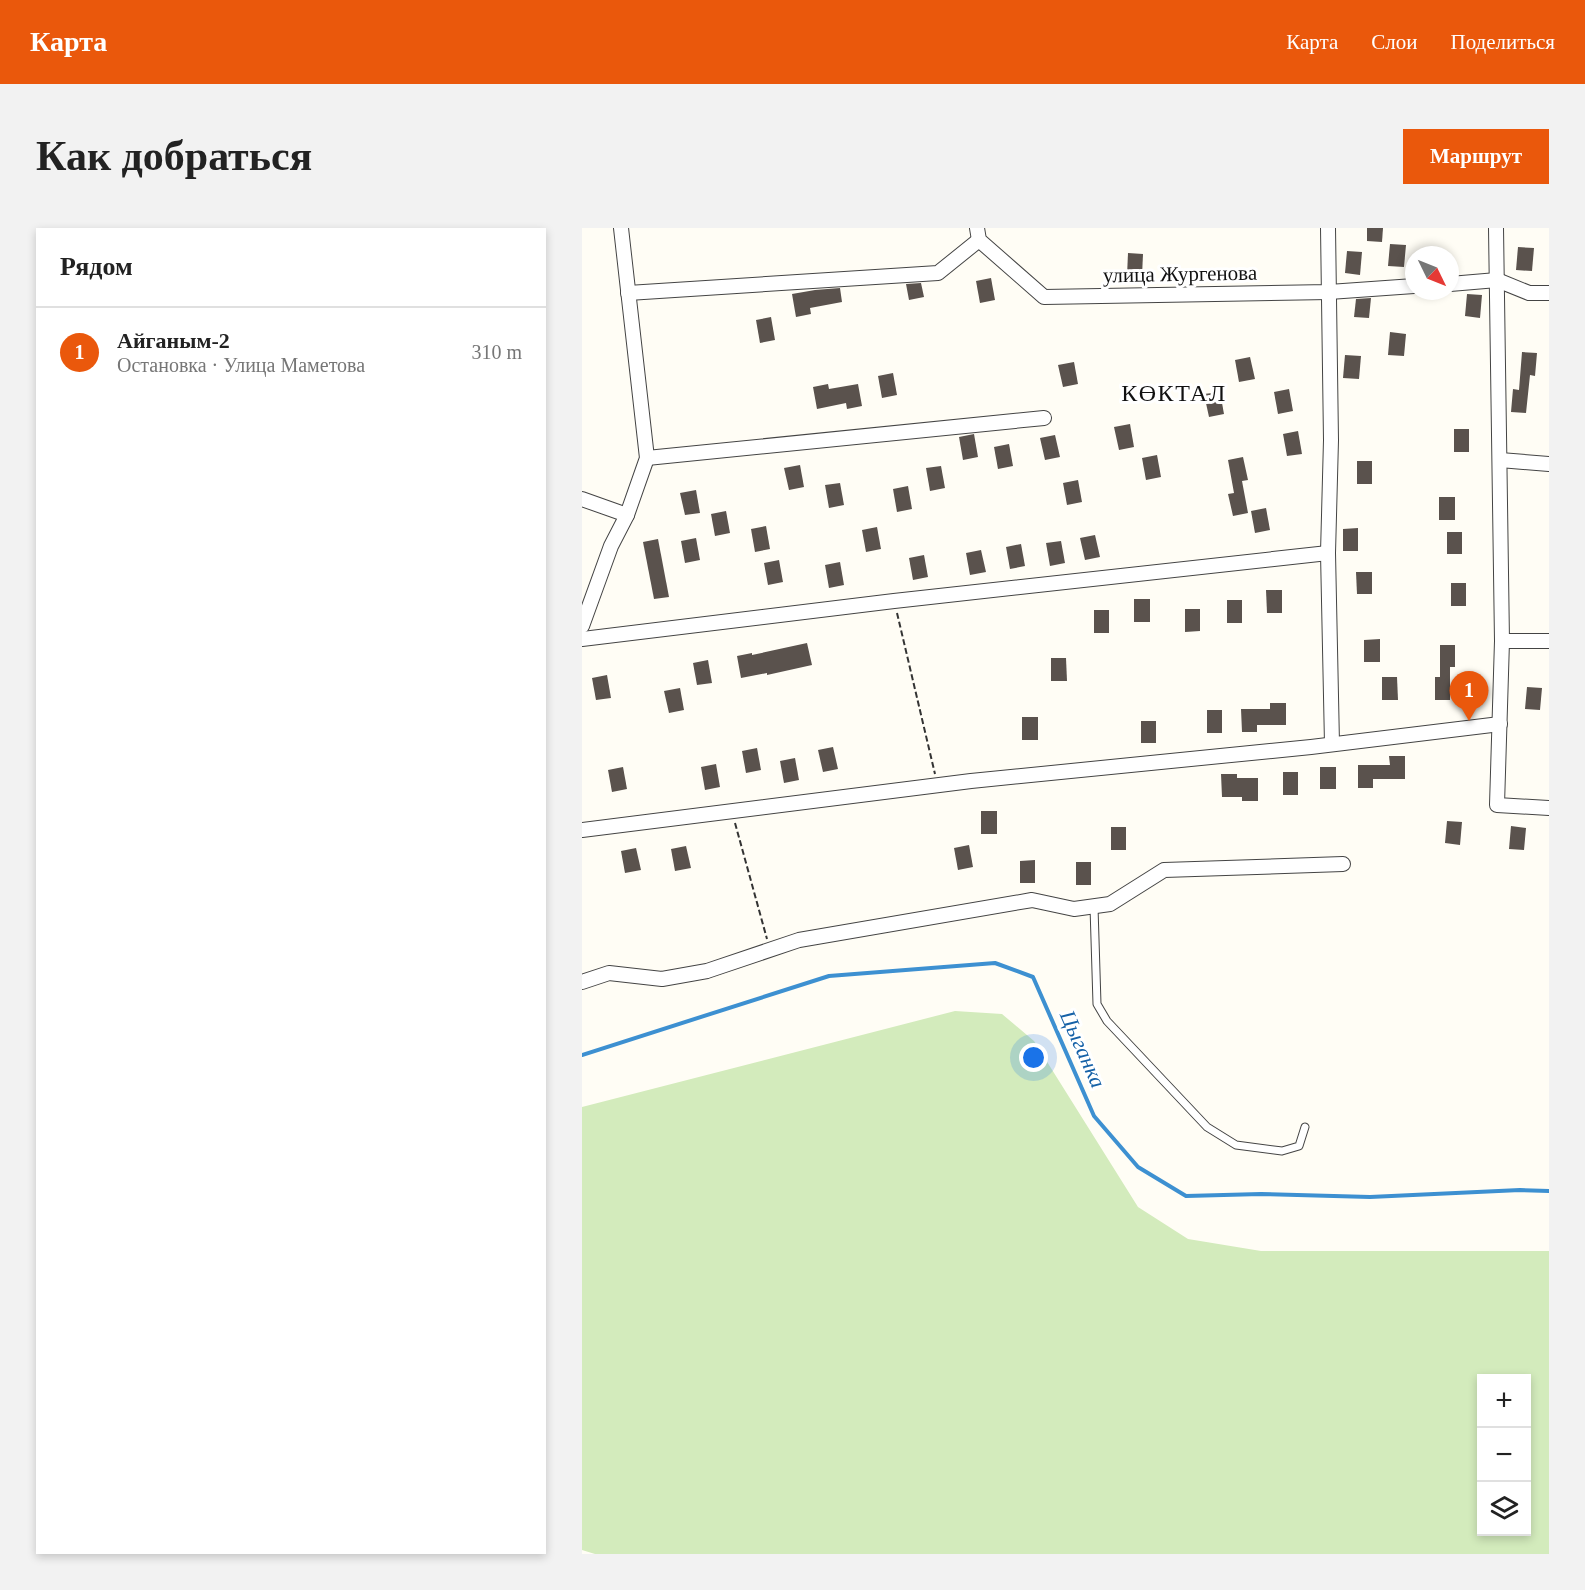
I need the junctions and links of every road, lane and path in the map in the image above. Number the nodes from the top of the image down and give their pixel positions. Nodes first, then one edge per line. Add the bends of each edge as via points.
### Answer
1 (621, 228) edge
2 (1328, 228) edge
3 (1496, 228) edge
4 (978, 234) edge
5 (1497, 280) junction
6 (1459, 283) edge
7 (1405, 287) edge
8 (1329, 292) junction
9 (628, 293) junction
10 (1549, 293) edge
11 (1044, 418) dead end
12 (646, 458) junction
13 (1500, 460) junction
14 (1549, 464) edge
15 (582, 499) edge
16 (627, 515) junction
17 (1328, 553) junction
18 (894, 601) junction
19 (582, 626) edge
20 (582, 639) edge
21 (1502, 640) junction
22 (1549, 641) edge
23 (1500, 724) junction
24 (1332, 744) junction
25 (938, 785) junction
26 (1549, 808) edge
27 (732, 811) junction
28 (582, 830) edge
29 (1343, 864) dead end
30 (1094, 907) junction
31 (770, 950) junction
32 (582, 982) edge
33 (1305, 1127) dead end

1 - 9 street
2 - 8 street
3 - 5 street
4 - 8 street, улица Жургенова via 1044,297
4 - 9 street via 938,273
5 - 6 street
5 - 10 street via 1529,293
5 - 13 street
7 - 8 street, улица Жургенова
8 - 17 street
9 - 12 street
11 - 12 street
12 - 16 street
13 - 14 street
13 - 21 street
15 - 16 street
16 - 19 street via 611,546
17 - 18 street
17 - 24 street
18 - 20 street
18 - 25 path
21 - 22 street
21 - 23 street
23 - 24 street
23 - 26 street via 1497,805
24 - 25 street
25 - 27 street
27 - 28 street
27 - 31 path
29 - 30 street via 1164,870 1110,904
30 - 31 street via 1074,909 1032,900 799,940
30 - 33 lane via 1097,1004 1107,1021 1208,1127 1236,1145 1281,1151 1299,1146
31 - 32 street via 707,971 662,979 609,972

